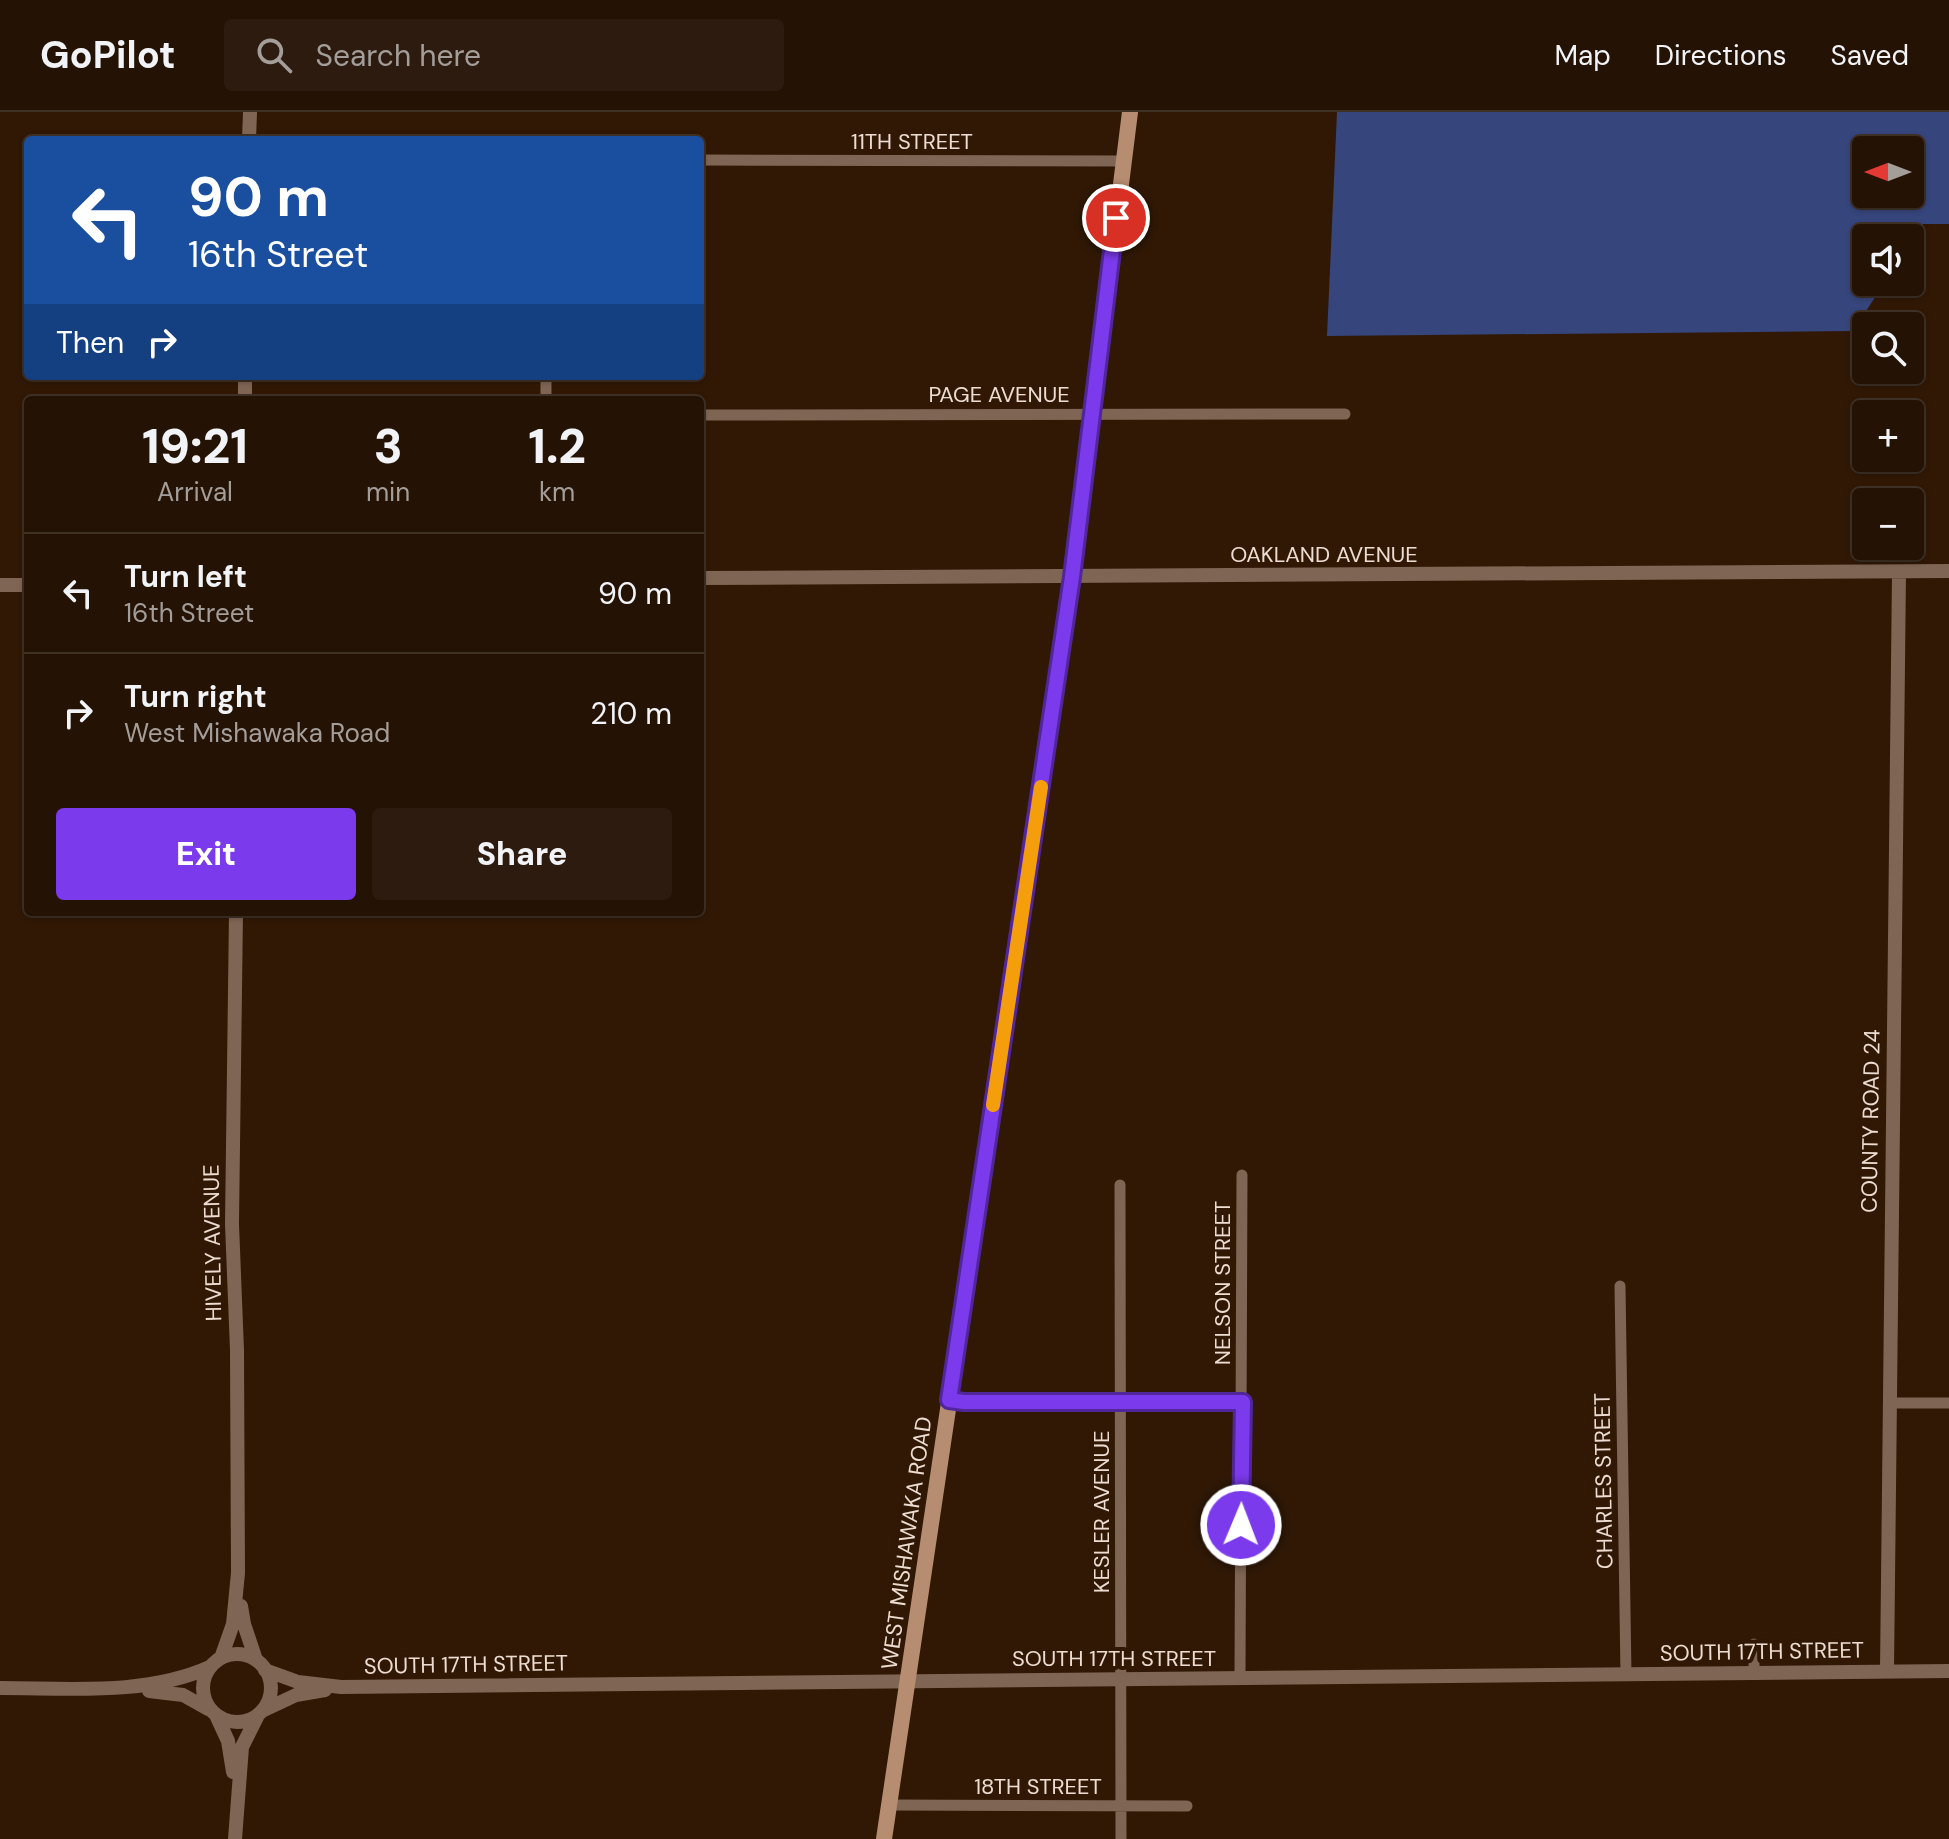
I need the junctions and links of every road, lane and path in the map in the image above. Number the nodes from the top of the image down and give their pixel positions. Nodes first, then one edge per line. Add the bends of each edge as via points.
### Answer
1 (250, 112) edge
2 (1130, 112) edge
3 (249, 136) edge
4 (704, 160) edge
5 (1124, 161) junction
6 (1092, 414) junction
7 (1345, 414) dead end
8 (704, 415) edge
9 (1949, 571) edge
10 (1899, 572) junction
11 (1072, 577) junction
12 (704, 578) edge
13 (0, 585) edge
14 (24, 585) edge
15 (236, 916) edge
16 (1242, 1175) dead end
17 (1120, 1185) dead end
18 (1620, 1286) dead end
19 (949, 1400) junction
20 (1243, 1402) junction
21 (1121, 1403) junction
22 (1889, 1403) junction
23 (1949, 1403) edge
24 (238, 1573) junction
25 (1754, 1644) dead end
26 (216, 1663) junction
27 (261, 1665) junction
28 (1887, 1671) junction
29 (1949, 1671) edge
30 (1754, 1673) junction
31 (1626, 1675) junction
32 (1240, 1679) junction
33 (1122, 1680) junction
34 (908, 1681) junction
35 (341, 1687) junction
36 (0, 1688) edge
37 (121, 1688) junction
38 (214, 1713) junction
39 (260, 1713) junction
40 (237, 1797) junction
41 (889, 1805) junction
42 (1122, 1806) junction
43 (1187, 1806) dead end
44 (235, 1839) edge
45 (884, 1839) edge
46 (1121, 1839) edge

1 - 3 street
2 - 5 main road, WEST MISHAWAKA ROAD
4 - 5 street, 11TH STREET
5 - 6 main road, WEST MISHAWAKA ROAD
6 - 7 street, PAGE AVENUE
6 - 8 street, PAGE AVENUE
6 - 11 main road, WEST MISHAWAKA ROAD
9 - 10 street, OAKLAND AVENUE
10 - 11 street, OAKLAND AVENUE
10 - 22 street, COUNTY ROAD 24
11 - 12 street, OAKLAND AVENUE
11 - 19 main road, WEST MISHAWAKA ROAD
13 - 14 street
15 - 24 street, HIVELY AVENUE via 232,1224
16 - 20 street, NELSON STREET
17 - 21 street, KESLER AVENUE
18 - 31 street, CHARLES STREET
19 - 21 street
19 - 34 main road, WEST MISHAWAKA ROAD
20 - 21 street
20 - 32 street, NELSON STREET
21 - 33 street, KESLER AVENUE
22 - 23 street
22 - 28 street, COUNTY ROAD 24
24 - 26 street, HIVELY AVENUE via 233,1624
24 - 27 street, HIVELY AVENUE via 244,1624
25 - 30 street
26 - 27 street via 235,1654
26 - 37 street via 169,1682
26 - 38 street via 204,1679 203,1691
27 - 35 street via 291,1680
27 - 39 street via 270,1692
28 - 29 street, SOUTH 17TH STREET
28 - 30 street, SOUTH 17TH STREET
30 - 31 street, SOUTH 17TH STREET
31 - 32 street, SOUTH 17TH STREET
32 - 33 street, SOUTH 17TH STREET
33 - 34 street, SOUTH 17TH STREET
33 - 42 street, KESLER AVENUE
34 - 35 street, SOUTH 17TH STREET
34 - 41 main road, WEST MISHAWAKA ROAD
35 - 39 street via 296,1695
36 - 37 street
37 - 38 street via 183,1695
38 - 39 street via 240,1722
38 - 40 street via 229,1746
39 - 40 street via 242,1747
40 - 44 street
41 - 42 street, 18TH STREET
41 - 45 main road, WEST MISHAWAKA ROAD
42 - 43 street, 18TH STREET
42 - 46 street, KESLER AVENUE

